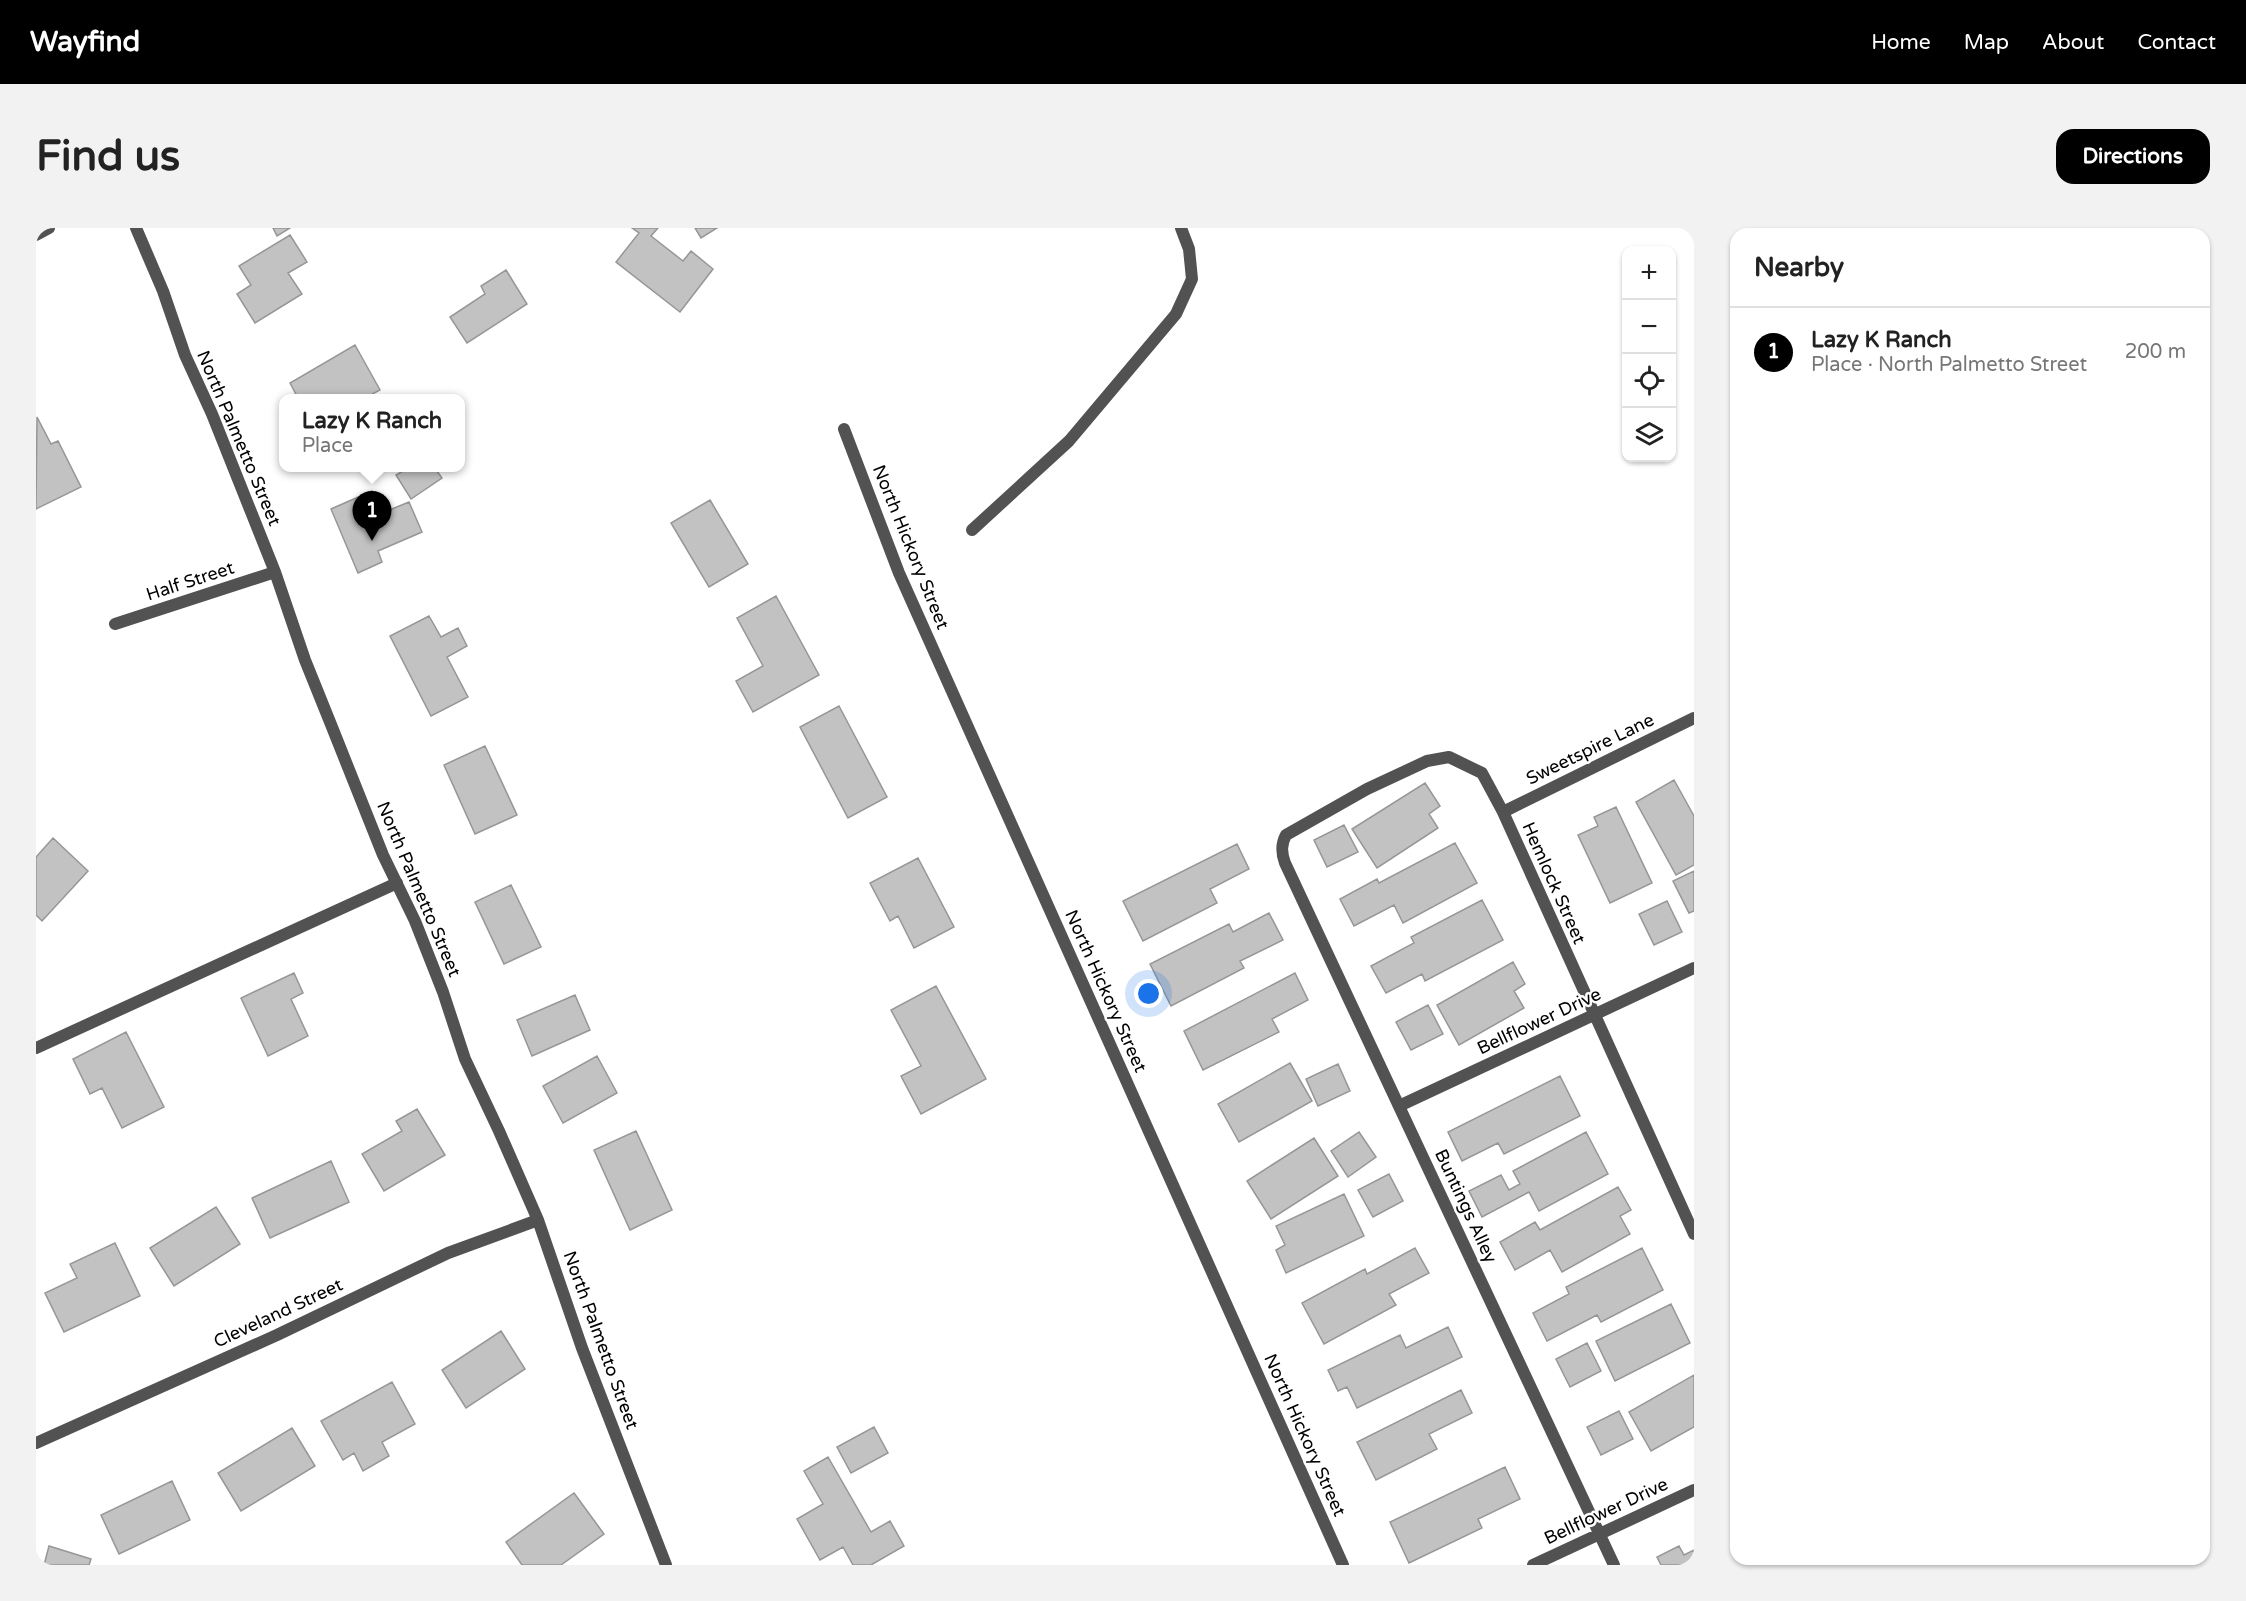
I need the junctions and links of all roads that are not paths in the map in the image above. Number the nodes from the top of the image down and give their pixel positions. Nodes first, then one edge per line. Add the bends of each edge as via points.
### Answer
1 (50, 228) edge
2 (136, 228) edge
3 (1181, 228) edge
4 (36, 235) edge
5 (844, 429) dead end
6 (972, 530) dead end
7 (275, 572) junction
8 (116, 624) dead end
9 (1694, 718) edge
10 (1503, 812) junction
11 (1285, 863) joint
12 (397, 883) junction
13 (1694, 968) edge
14 (1595, 1015) junction
15 (36, 1048) edge
16 (1399, 1106) junction
17 (1689, 1211) edge
18 (538, 1220) junction
19 (1694, 1234) edge
20 (36, 1443) edge
21 (1694, 1490) edge
22 (1600, 1535) junction
23 (666, 1565) edge
24 (1343, 1565) edge
25 (1533, 1565) edge
26 (1614, 1565) edge

1 - 4 street
2 - 7 street, North Palmetto Street via 184,355 212,414
3 - 6 street via 1190,249 1192,279 1176,314 1069,441
5 - 24 street, North Hickory Street via 899,573
7 - 8 street, Half Street
7 - 12 street, North Palmetto Street via 309,670
9 - 10 street, Sweetspire Lane
10 - 11 street, Hemlock Street via 1482,773 1449,757 1427,761 1366,789 1286,835 1282,842
10 - 14 street, Hemlock Street
11 - 16 street, Buntings Alley
12 - 15 street
12 - 18 street, North Palmetto Street via 443,992 465,1059
13 - 14 street, Bellflower Drive
14 - 16 street, Bellflower Drive
14 - 17 street, Hemlock Street
16 - 22 street, Buntings Alley
17 - 19 street, Hemlock Street
18 - 20 street, Cleveland Street via 448,1253
18 - 23 street, North Palmetto Street via 582,1348
21 - 22 street, Bellflower Drive
22 - 25 street, Bellflower Drive
22 - 26 street, Buntings Alley

